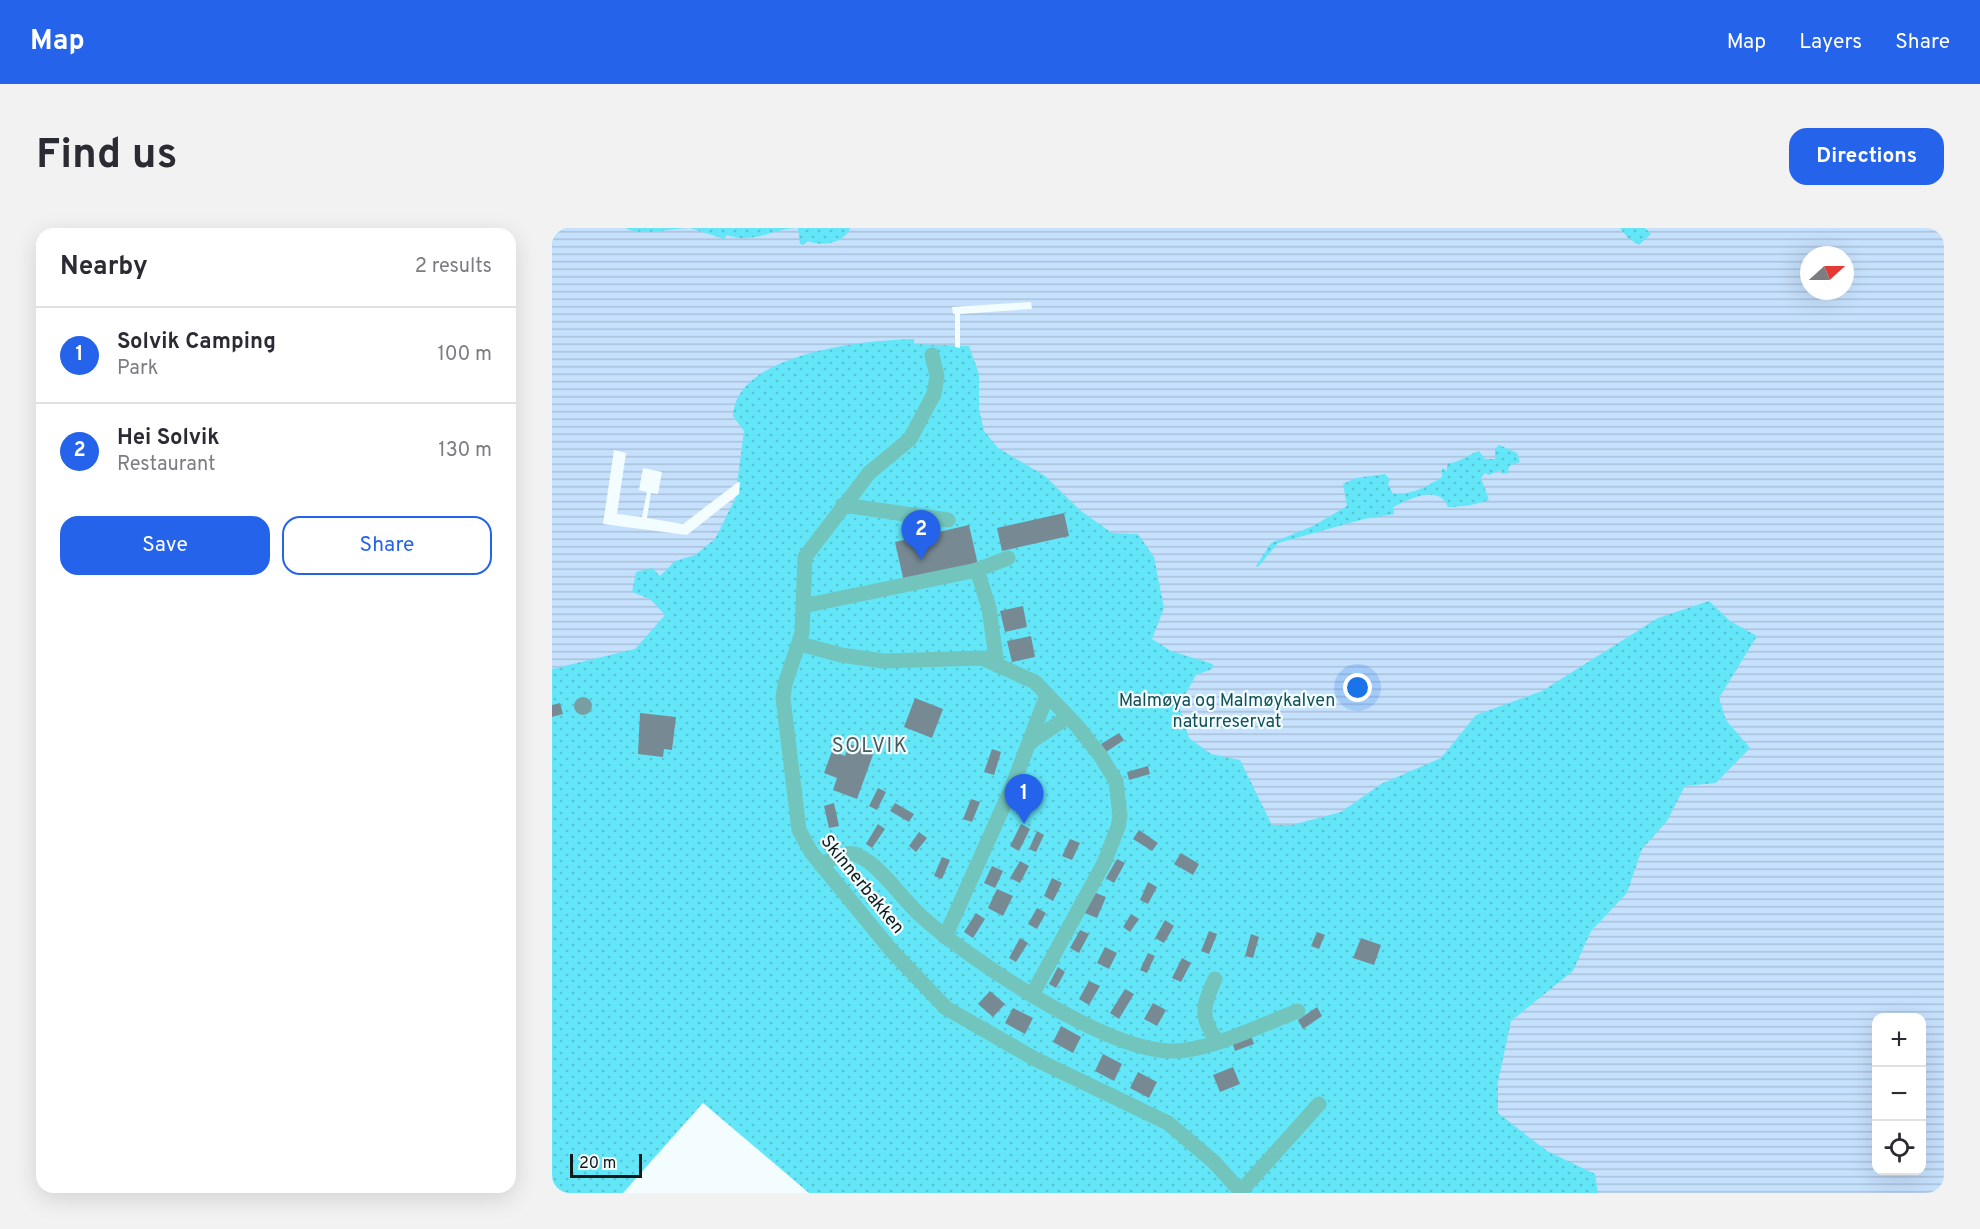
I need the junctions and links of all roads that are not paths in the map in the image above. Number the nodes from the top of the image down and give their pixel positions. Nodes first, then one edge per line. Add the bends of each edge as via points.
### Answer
1 (932, 355) dead end
2 (843, 505) junction
3 (948, 520) dead end
4 (1008, 558) dead end
5 (977, 570) junction
6 (803, 606) junction
7 (800, 644) junction
8 (998, 665) junction
9 (1047, 695) junction
10 (1068, 717) junction
11 (1030, 742) junction
12 (821, 865) junction
13 (945, 937) junction
14 (1215, 979) dead end
15 (1033, 993) junction
16 (1298, 1011) dead end
17 (1217, 1041) junction
18 (1319, 1104) dead end
19 (1242, 1192) edge

1 - 2 lane, Skinnerbakken via 937,376 934,394 910,439 869,473
2 - 3 lane
2 - 6 lane, Skinnerbakken via 805,557
4 - 5 lane
5 - 6 lane
5 - 8 lane via 989,608
6 - 7 lane, Skinnerbakken
7 - 8 lane via 841,656 883,661 982,658
7 - 12 lane, Skinnerbakken via 785,684 785,719 799,830
8 - 9 lane via 1035,682
9 - 10 lane
9 - 11 lane
10 - 11 lane
10 - 15 lane via 1113,775 1120,816 1104,864
11 - 13 lane
12 - 13 lane via 846,854 859,856
12 - 19 lane, Skinnerbakken via 946,1008 1008,1045 1168,1123
13 - 15 lane
14 - 17 lane via 1204,1014
15 - 17 lane via 1084,1023 1151,1049 1183,1051
16 - 17 lane
18 - 19 lane

